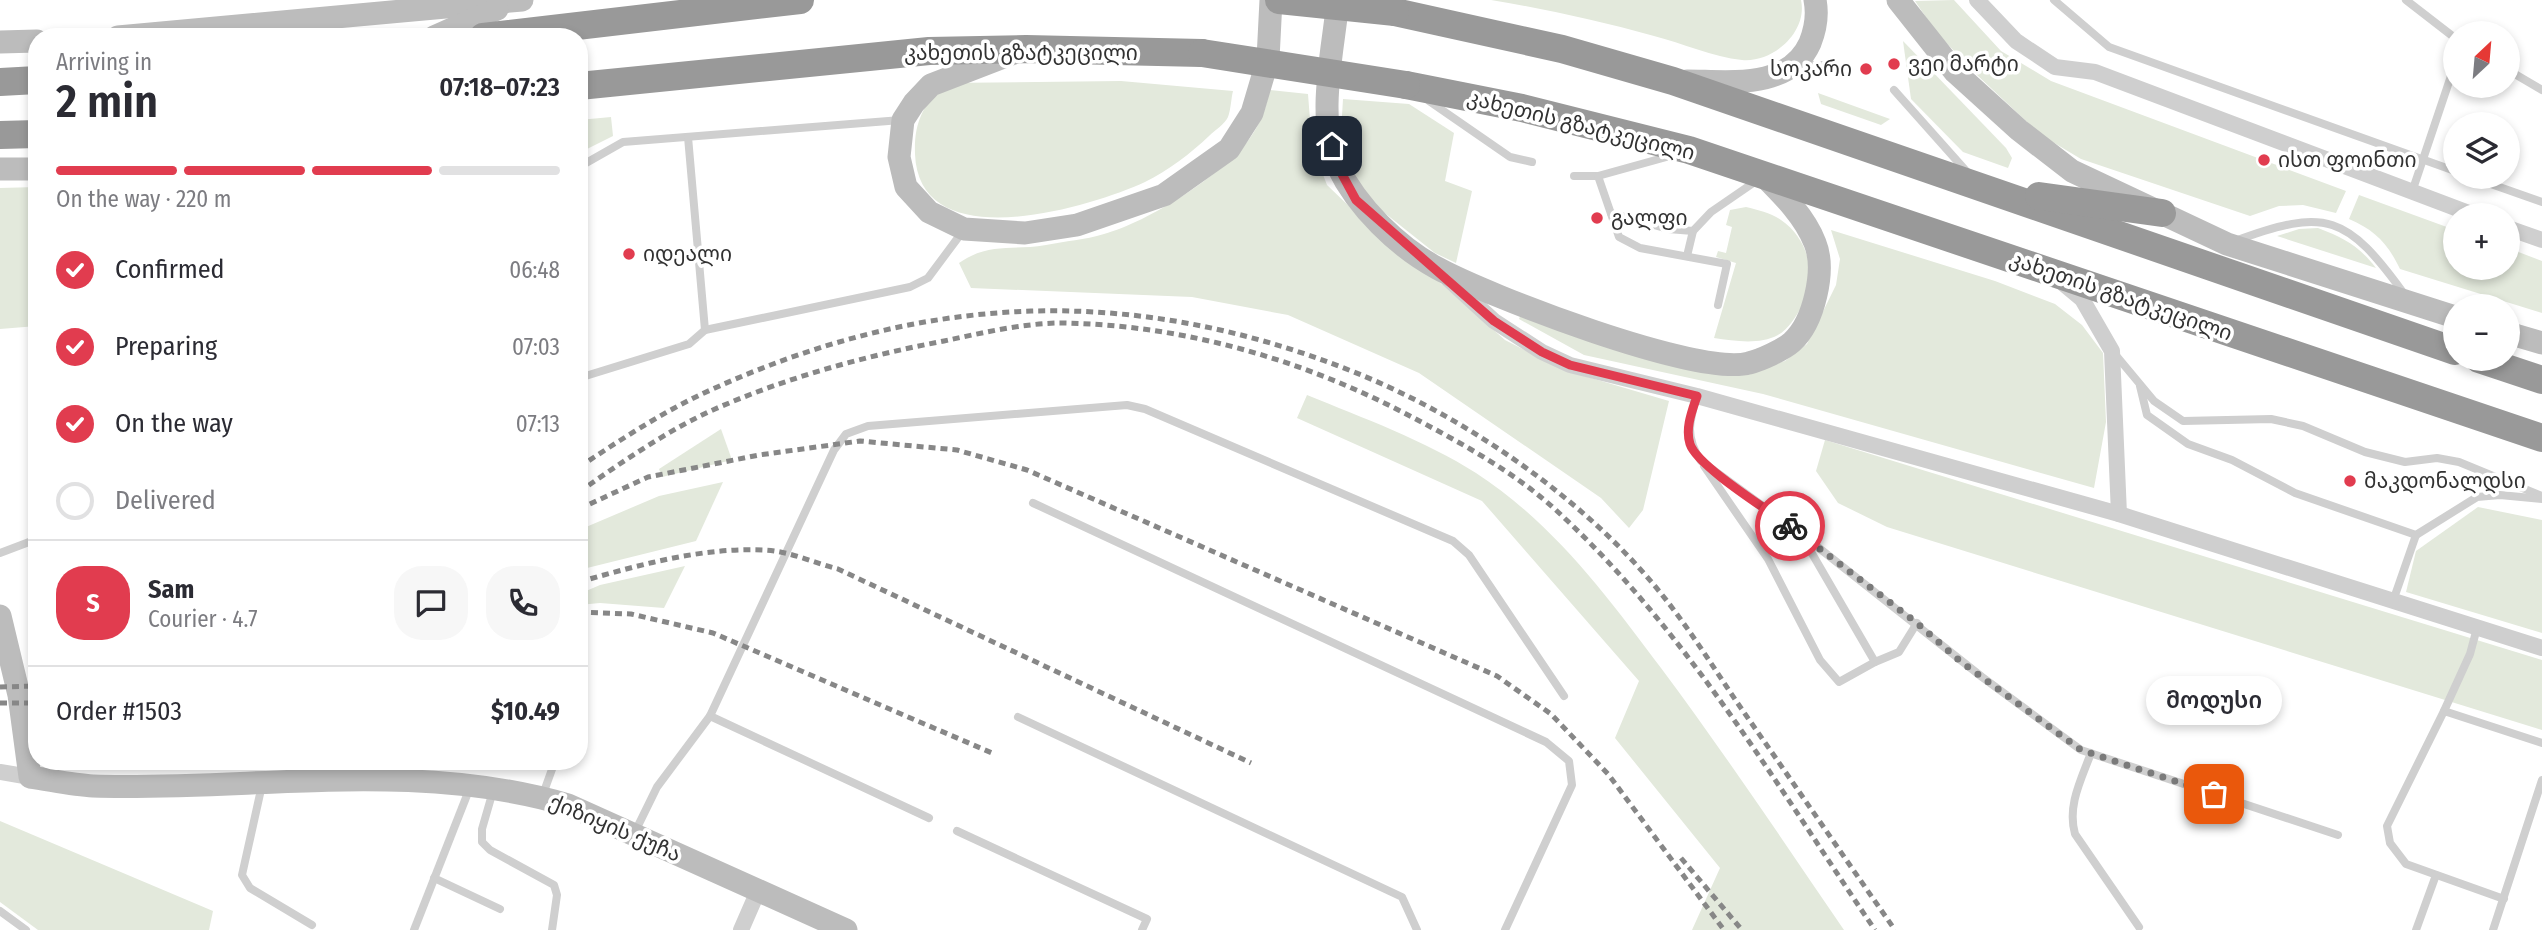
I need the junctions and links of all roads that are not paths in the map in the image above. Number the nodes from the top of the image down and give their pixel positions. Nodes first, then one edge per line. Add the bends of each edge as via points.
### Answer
1 (515, 0) edge
2 (522, 0) edge
3 (642, 0) edge
4 (800, 0) edge
5 (1271, 0) edge
6 (1279, 0) edge
7 (1338, 0) edge
8 (1815, 0) edge
9 (1898, 0) edge
10 (1977, 0) edge
11 (2054, 0) edge
12 (2406, 0) edge
13 (747, 3) edge
14 (690, 10) junction
15 (215, 28) edge
16 (454, 28) edge
17 (552, 28) edge
18 (2443, 29) edge
19 (28, 41) edge
20 (0, 42) edge
21 (1026, 49) junction
22 (1828, 65) dead end
23 (1792, 66) junction
24 (2520, 77) edge
25 (28, 80) edge
26 (1673, 81) junction
27 (0, 82) edge
28 (588, 85) edge
29 (1406, 85) junction
30 (1894, 90) dead end
31 (2542, 90) edge
32 (2443, 98) edge
33 (903, 120) junction
34 (28, 134) edge
35 (0, 135) edge
36 (688, 137) junction
37 (1689, 150) junction
38 (2422, 159) junction
39 (588, 162) edge
40 (1532, 162) dead end
41 (2443, 167) edge
42 (0, 169) edge
43 (28, 169) edge
44 (1574, 176) dead end
45 (1598, 176) junction
46 (1764, 176) junction
47 (1980, 188) junction
48 (2505, 189) edge
49 (2412, 192) junction
50 (2542, 202) edge
51 (2443, 204) edge
52 (1611, 213) junction
53 (2162, 213) junction
54 (964, 229) junction
55 (1693, 231) junction
56 (2520, 232) edge
57 (2542, 240) edge
58 (2227, 244) junction
59 (1686, 256) junction
60 (1436, 267) junction
61 (2046, 270) junction
62 (2410, 303) junction
63 (1718, 305) dead end
64 (2443, 313) edge
65 (705, 330) junction
66 (2520, 336) edge
67 (2542, 343) edge
68 (2443, 347) edge
69 (2112, 351) junction
70 (2515, 371) edge
71 (588, 375) edge
72 (2542, 380) edge
73 (2140, 383) junction
74 (2395, 390) junction
75 (1697, 396) junction
76 (2542, 438) edge
77 (2542, 455) edge
78 (1701, 461) junction
79 (2542, 498) edge
80 (1033, 503) dead end
81 (2119, 514) junction
82 (1800, 533) junction
83 (2416, 535) junction
84 (28, 542) edge
85 (0, 553) edge
86 (2393, 602) junction
87 (0, 616) edge
88 (1917, 623) junction
89 (2477, 628) junction
90 (2542, 648) edge
91 (1875, 662) junction
92 (1564, 696) dead end
93 (2444, 711) junction
94 (710, 716) junction
95 (1018, 717) dead end
96 (2542, 743) edge
97 (2091, 753) junction
98 (28, 762) edge
99 (29, 770) edge
100 (552, 770) edge
101 (0, 772) edge
102 (30, 777) junction
103 (2542, 780) edge
104 (263, 782) junction
105 (483, 786) junction
106 (542, 797) junction
107 (929, 818) dead end
108 (957, 831) dead end
109 (634, 835) junction
110 (2338, 835) dead end
111 (2436, 875) junction
112 (434, 878) junction
113 (758, 891) junction
114 (2504, 899) junction
115 (500, 909) dead end
116 (0, 911) edge
117 (312, 925) dead end
118 (2139, 927) dead end
119 (26, 930) edge
120 (414, 930) edge
121 (552, 930) edge
122 (741, 930) edge
123 (846, 930) edge
124 (1142, 930) edge
125 (1417, 930) edge
126 (1505, 930) edge
127 (2416, 930) edge
128 (2493, 930) edge

1 - 2 main road
1 - 15 main road
1 - 16 main road
3 - 14 highway
4 - 13 highway
5 - 54 main road via 1268,59 1252,113 1230,149 1164,195 1077,225 1025,233
6 - 26 highway, bridge via 1395,12 1562,49
7 - 60 main road via 1326,126 1337,165 1356,200
8 - 23 main road via 1818,13 1813,35
9 - 53 main road via 1955,72 2049,156
10 - 49 street via 2016,41 2055,67 2095,72
11 - 38 lane via 2109,47
12 - 18 lane
13 - 14 highway
14 - 17 highway
19 - 20 main road
21 - 28 highway, კახეთის გზატკეცილი via 848,57
21 - 29 highway, კახეთის გზატკეცილი, bridge via 1202,53
21 - 33 main road via 931,85
22 - 23 lane
23 - 26 main road via 1762,79
24 - 31 lane
25 - 27 highway
26 - 47 highway
29 - 37 highway, კახეთის გზატკეცილი via 1522,108
29 - 40 lane via 1510,157
30 - 47 lane
32 - 38 lane
33 - 36 lane
33 - 54 main road via 899,157 906,187 929,212
34 - 35 highway
36 - 39 lane via 623,142
36 - 65 lane
37 - 45 lane
37 - 46 highway, კახეთის გზატკეცილი
38 - 41 lane
38 - 49 lane
42 - 43 main road
44 - 45 lane
45 - 52 lane
46 - 55 lane
46 - 60 main road via 1804,222 1816,244 1819,288 1792,341 1748,364 1712,362 1621,339 1535,311
46 - 61 highway, კახეთის გზატკეცილი
47 - 53 highway
47 - 68 highway
48 - 50 lane
49 - 51 street
52 - 55 lane
52 - 59 lane via 1619,237 1640,248
53 - 58 main road
54 - 65 lane via 928,278 909,286
55 - 59 lane
56 - 57 street
58 - 62 main road
58 - 62 lane via 2291,222 2312,220 2334,226 2368,248
59 - 63 lane via 1727,264
60 - 75 street via 1494,321 1542,352 1570,365
61 - 69 street via 2082,299
61 - 74 highway, კახეთის გზატკეცილი
62 - 64 main road
65 - 71 lane via 689,344
66 - 67 main road
69 - 73 lane
69 - 81 street
70 - 72 highway
73 - 79 lane via 2154,401 2183,421 2271,419 2405,462 2437,458 2459,462
73 - 83 lane via 2147,415 2188,444 2232,460 2295,493
74 - 76 highway, კახეთის გზატკეცილი
74 - 77 highway
75 - 78 lane via 1688,424 1690,444
75 - 81 street
78 - 82 lane
78 - 91 lane via 1768,559 1820,660 1839,681
79 - 83 lane via 2477,498
80 - 126 lane via 1546,742 1569,761 1573,785
81 - 86 street
82 - 88 lane
82 - 91 lane
83 - 86 lane
84 - 85 lane
86 - 89 street
87 - 98 main road via 19,695
88 - 91 lane via 1899,652
88 - 97 lane via 1993,685
89 - 90 street
89 - 93 lane
92 - 94 lane via 1469,555 1453,541 1128,405 868,426 846,434 824,470
93 - 96 lane
93 - 111 lane via 2387,826 2390,843 2406,864
94 - 107 lane
94 - 109 lane via 657,788
95 - 125 lane via 1402,897
97 - 110 lane
97 - 118 lane via 2073,802 2071,822
99 - 102 main road
100 - 106 lane
101 - 102 street
102 - 104 main road, ქიზიყის ქუჩა via 92,786
103 - 114 lane
104 - 105 main road, ქიზიყის ქუჩა via 391,779
104 - 117 lane via 242,874 250,888
105 - 106 main road, ქიზიყის ქუჩა
105 - 112 lane
105 - 121 lane via 482,842 554,885
106 - 109 main road, ქიზიყის ქუჩა
108 - 124 lane via 1147,919
109 - 113 main road, ქიზიყის ქუჩა
111 - 114 lane
111 - 127 lane
112 - 115 lane
112 - 120 lane
113 - 122 street
113 - 123 main road, ქიზიყის ქუჩა
114 - 128 lane
116 - 119 lane

